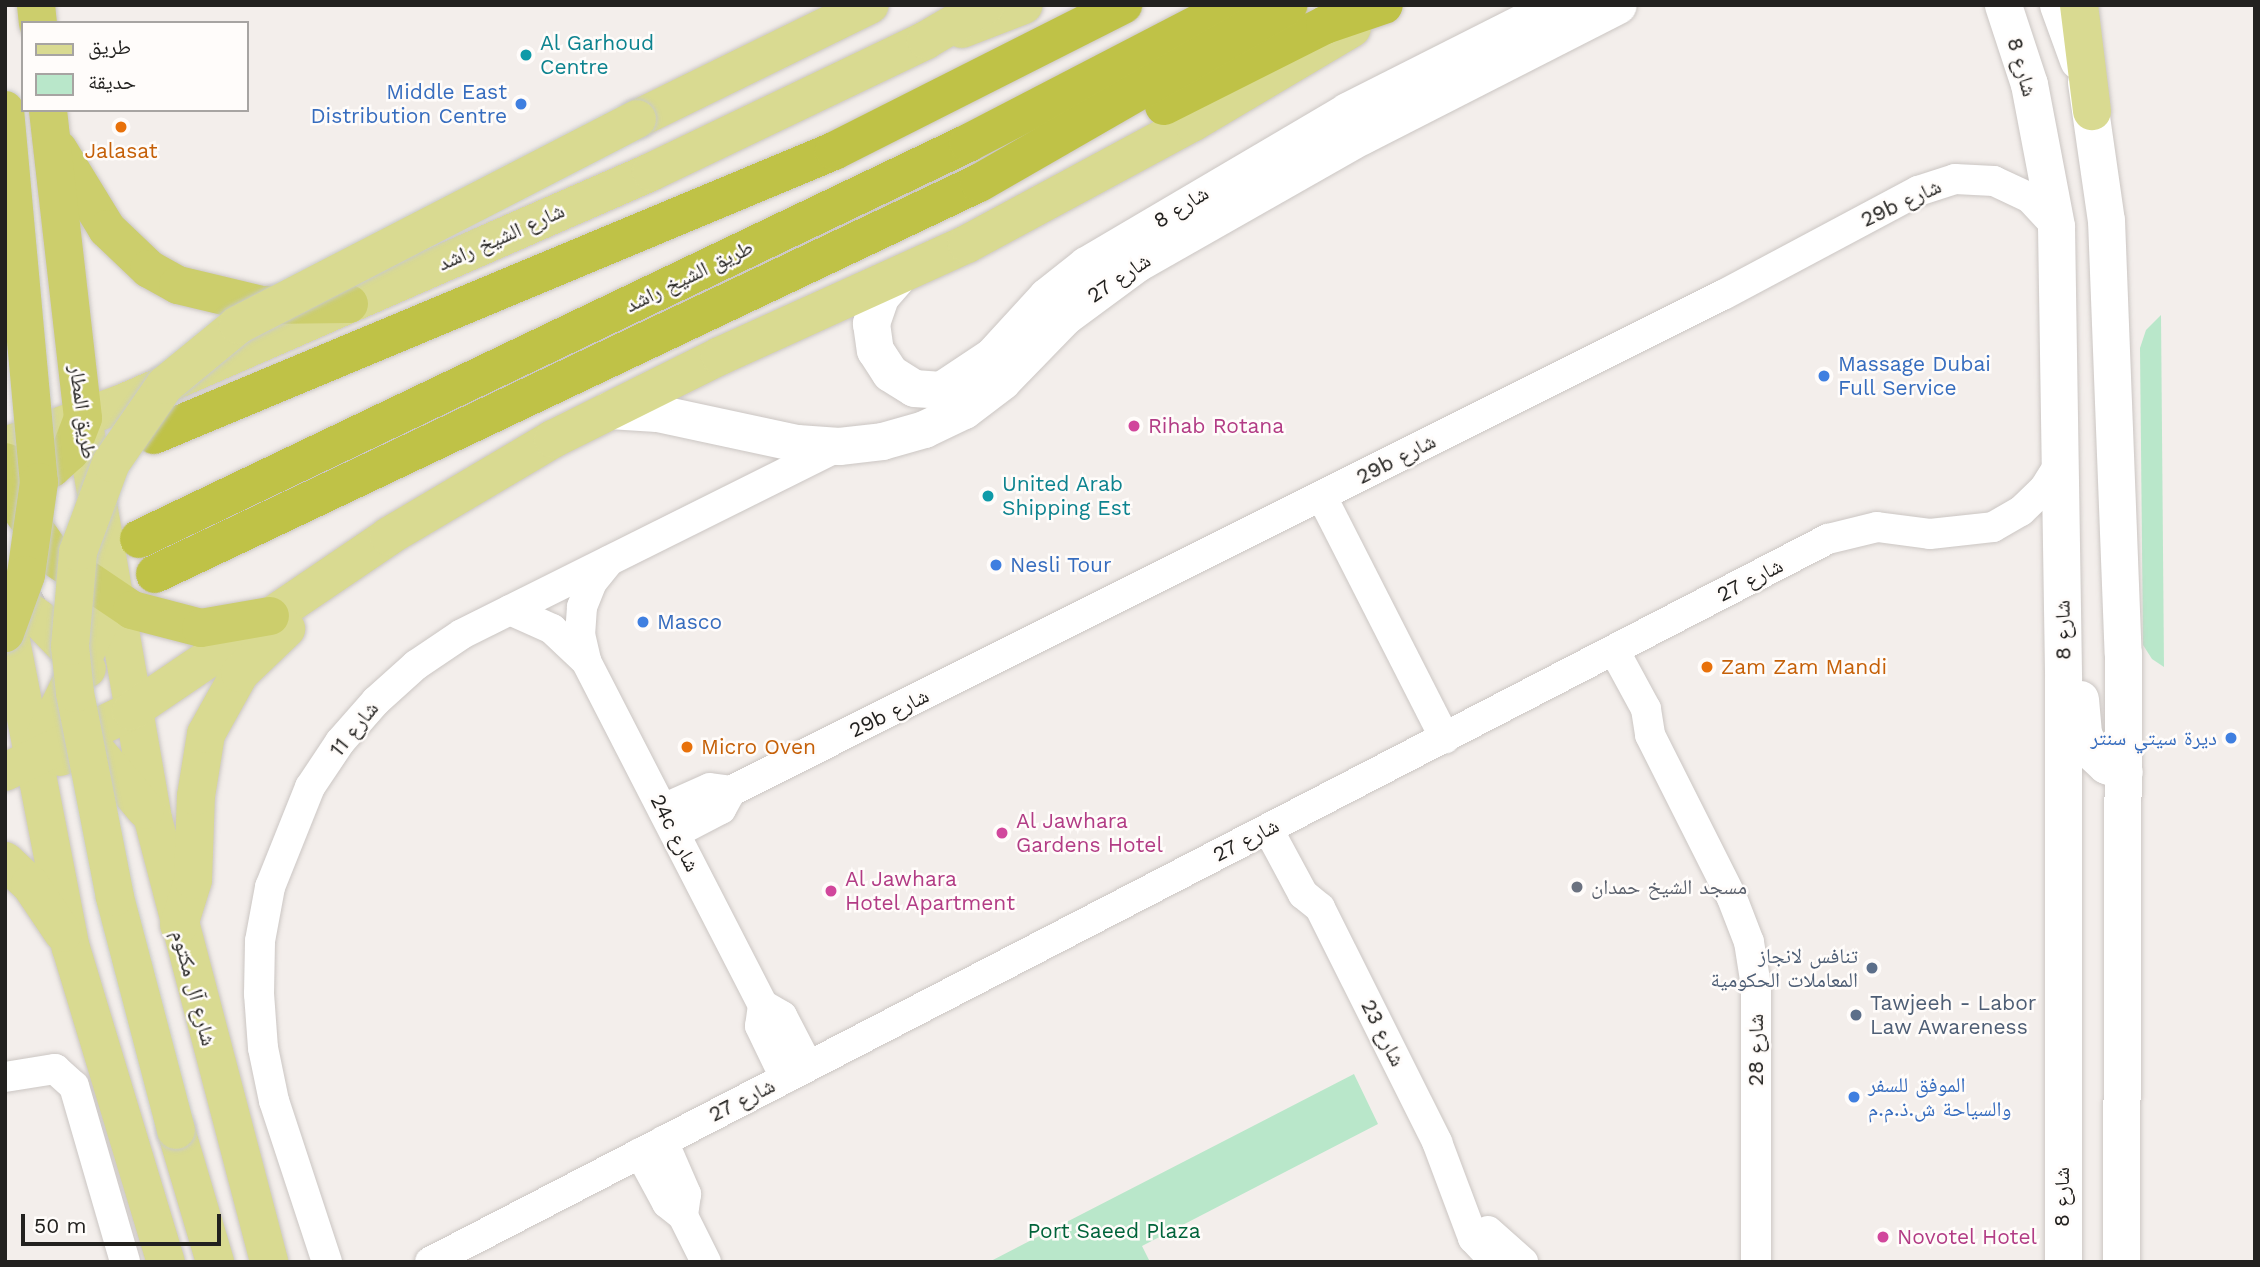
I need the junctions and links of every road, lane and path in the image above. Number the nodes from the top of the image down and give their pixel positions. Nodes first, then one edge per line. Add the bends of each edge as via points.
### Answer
1 (870, 5) edge
2 (986, 5) edge
3 (1024, 5) edge
4 (1123, 5) edge
5 (1234, 5) edge
6 (1288, 5) edge
7 (1386, 5) edge
8 (1557, 5) edge
9 (1618, 5) edge
10 (2058, 5) edge
11 (2068, 5) edge
12 (2079, 5) edge
13 (2003, 9) edge
14 (926, 40) junction
15 (2088, 94) junction
16 (5, 110) edge
17 (49, 122) edge
18 (979, 183) junction
19 (2056, 226) junction
20 (898, 276) junction
21 (349, 304) junction
22 (609, 410) junction
23 (83, 418) junction
24 (2061, 421) junction
25 (154, 435) dead end
26 (5, 446) edge
27 (839, 446) junction
28 (2061, 461) junction
29 (5, 462) edge
30 (5, 476) edge
31 (1322, 497) junction
32 (389, 536) junction
33 (139, 539) tunnel mouth
34 (609, 561) junction
35 (155, 574) dead end
36 (5, 593) edge
37 (112, 598) junction
38 (5, 610) edge
39 (510, 610) junction
40 (270, 616) junction
41 (5, 633) edge
42 (1605, 655) junction
43 (5, 657) edge
44 (586, 661) junction
45 (82, 664) junction
46 (131, 711) junction
47 (1445, 738) junction
48 (15, 761) edge
49 (2124, 772) junction
50 (45, 802) junction
51 (153, 819) junction
52 (668, 821) junction
53 (1276, 824) junction
54 (5, 862) edge
55 (178, 927) junction
56 (71, 947) junction
57 (796, 1072) junction
58 (5, 1077) edge
59 (651, 1147) junction
60 (1444, 1158) junction
61 (330, 1259) edge
62 (125, 1262) edge
63 (166, 1262) edge
64 (215, 1262) edge
65 (269, 1262) edge
66 (430, 1262) edge
67 (706, 1262) edge
68 (1495, 1262) edge
69 (1522, 1262) edge
70 (1756, 1262) edge
71 (2063, 1262) edge
72 (2121, 1262) edge

1 - 64 main road, bridge via 237,325 165,385 111,463 78,552 70,646 75,693 115,897
2 - 14 main road, شارع الشيخ راشد
3 - 14 main road
4 - 25 highway via 834,151
5 - 33 highway, طريق الشيخ راشد via 968,143
6 - 18 highway
7 - 18 highway via 1294,39 1072,152
7 - 20 main road via 1192,123
8 - 20 street, شارع 8 via 1347,111 1086,265 1046,296 984,362 941,390 914,387 890,373 875,350 871,323 880,297
9 - 27 street, شارع 27 via 1361,135 1131,267 1064,317 1002,381 964,410 883,441
10 - 15 street
11 - 15 street
12 - 15 main road
13 - 19 street, شارع 8 via 2034,108
14 - 21 main road, شارع الشيخ راشد via 651,172
15 - 49 street via 2109,275
16 - 41 highway, bridge via 39,482 26,575
17 - 21 highway via 101,221 149,269 178,285 234,302
17 - 23 highway, طريق المطار
18 - 35 highway
19 - 24 street, شارع 8
19 - 31 street, 29b شارع via 2029,197 1994,181 1955,179 1918,191
20 - 22 main road
21 - 23 main road, شارع الشيخ راشد
22 - 27 street, شارع 27 via 657,414 797,443
22 - 32 main road
23 - 26 main road, شارع الشيخ راشد
23 - 29 highway via 70,452 52,468 28,472
23 - 37 main road, طريق المطار
24 - 28 street, شارع 8
24 - 49 street via 2076,456 2079,478 2083,734 2106,765
27 - 34 street, شارع 11
28 - 42 street, شارع 27 via 2037,496 1993,527 1962,534 1877,527 1851,531
28 - 71 street, شارع 8
30 - 37 highway via 13,498 55,558
31 - 47 street
31 - 52 street, 29b شارع via 731,791 721,809
32 - 40 main road
32 - 55 main road via 268,645 240,673 219,705 198,765 196,854
34 - 39 street, شارع 11
34 - 44 street, 24c شارع via 592,582 582,607 580,634
36 - 45 main road via 40,619
37 - 40 highway via 154,619 201,628
37 - 45 main road
37 - 46 main road, طريق المطار
38 - 48 main road
39 - 44 street, 24c شارع via 552,629
39 - 61 street, شارع 11 via 416,665 340,741 304,799 270,887 260,941 263,1048 274,1101
40 - 46 main road
42 - 47 street, شارع 27
42 - 70 street, شارع 28 via 1646,709 1650,735 1732,898 1754,964
43 - 48 main road via 15,720
44 - 52 street, 24c شارع
45 - 46 main road
45 - 48 main road
46 - 48 main road
46 - 51 main road, شارع آل مكتوم
47 - 53 street, شارع 27
48 - 50 main road
49 - 72 street
50 - 51 main road via 59,758 81,748 109,761
50 - 56 main road
51 - 55 main road, شارع آل مكتوم
52 - 57 street, 24c شارع via 763,1005 760,1026
53 - 57 street, شارع 27
53 - 60 street, شارع 23 via 1320,886 1320,908
54 - 56 main road via 30,884
55 - 65 main road, شارع آل مكتوم
56 - 63 main road
57 - 59 street, شارع 27
58 - 62 street via 55,1069 74,1086
59 - 66 street, شارع 27
59 - 67 street via 667,1203 683,1216
60 - 68 street, شارع 23 via 1473,1238
60 - 69 street, شارع 23 via 1486,1229

